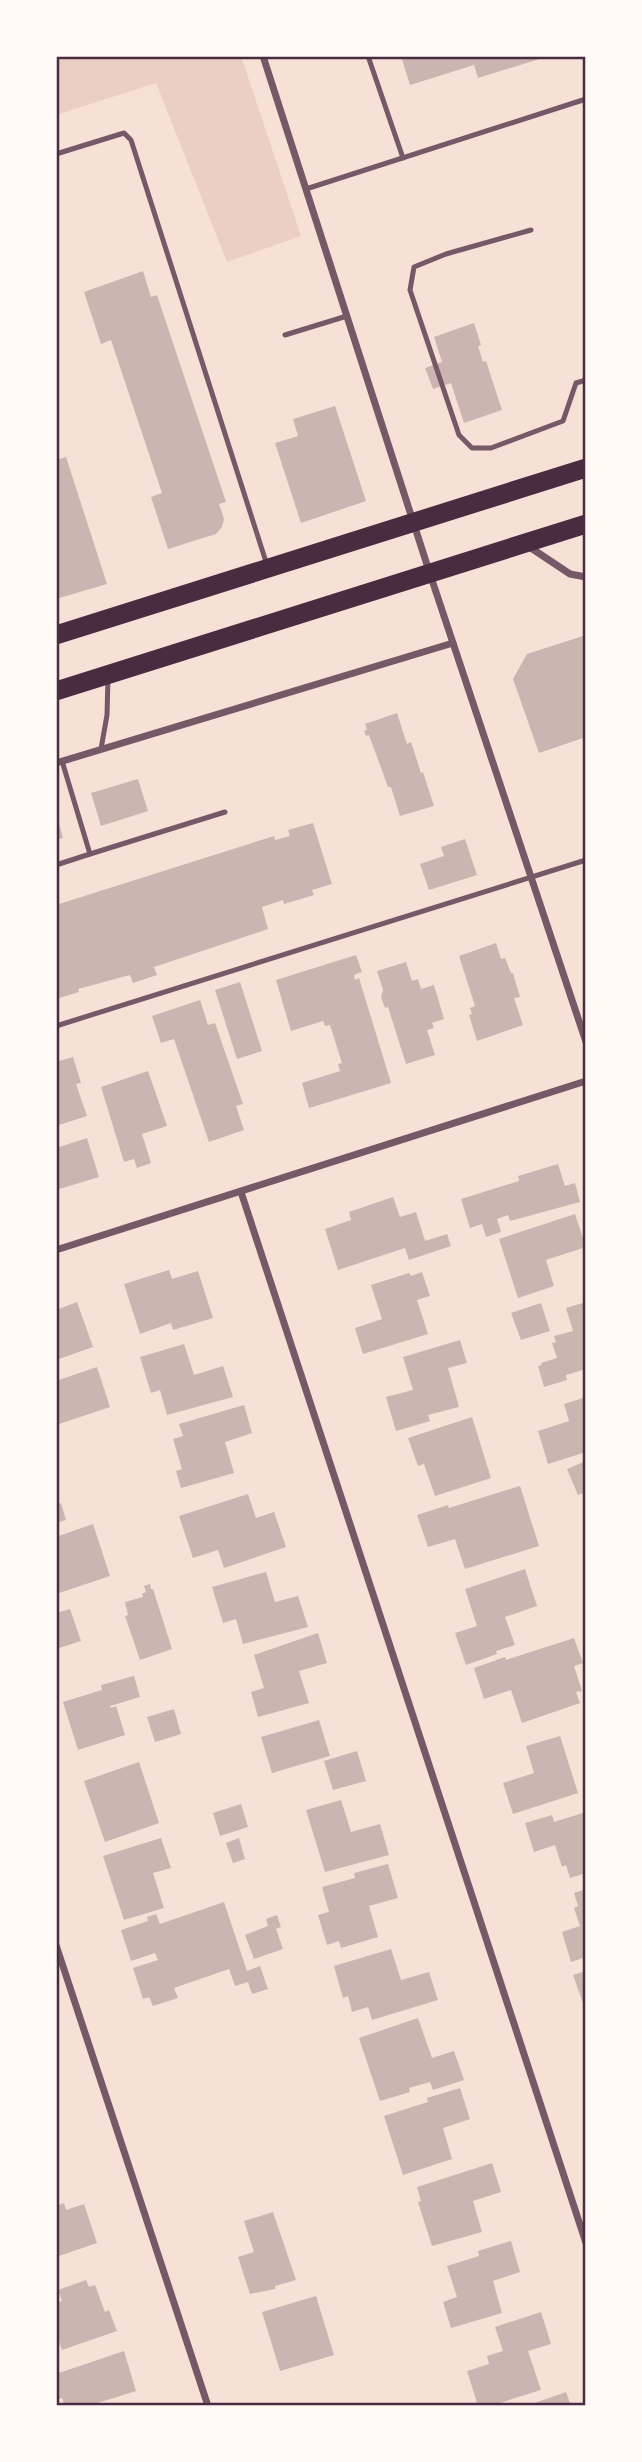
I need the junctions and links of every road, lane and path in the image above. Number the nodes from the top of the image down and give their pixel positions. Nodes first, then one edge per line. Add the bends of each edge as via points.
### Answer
1 (263, 56) edge
2 (368, 56) edge
3 (586, 99) edge
4 (56, 154) edge
5 (403, 158) junction
6 (306, 189) junction
7 (531, 230) dead end
8 (347, 316) junction
9 (285, 334) dead end
10 (586, 380) edge
11 (586, 468) edge
12 (414, 523) junction
13 (586, 524) edge
14 (524, 544) junction
15 (268, 568) junction
16 (430, 574) junction
17 (586, 577) edge
18 (56, 635) edge
19 (453, 643) junction
20 (108, 675) junction
21 (56, 691) edge
22 (102, 749) junction
23 (59, 762) edge
24 (225, 812) dead end
25 (90, 854) junction
26 (586, 860) edge
27 (56, 865) edge
28 (532, 877) junction
29 (56, 1026) edge
30 (586, 1042) edge
31 (586, 1081) edge
32 (241, 1192) junction
33 (56, 1250) edge
34 (56, 1945) edge
35 (586, 2243) edge
36 (208, 2406) edge

1 - 6 street
2 - 5 lane
3 - 5 lane
4 - 15 lane via 124,133 131,139
5 - 6 lane
6 - 8 street
7 - 10 lane via 414,267 410,290 459,436 472,448 491,449 563,421 576,383
8 - 9 lane
8 - 12 street
11 - 12 highway
12 - 15 highway
12 - 16 street
13 - 14 highway
14 - 16 highway
14 - 17 street via 570,574
15 - 18 highway
16 - 19 street
16 - 20 highway
19 - 22 street
19 - 28 street
20 - 21 highway
20 - 22 lane
22 - 23 street
23 - 25 lane
24 - 25 lane
25 - 27 lane
26 - 28 lane
28 - 29 lane
28 - 30 street
31 - 32 street
32 - 33 street
32 - 35 street
34 - 36 street

